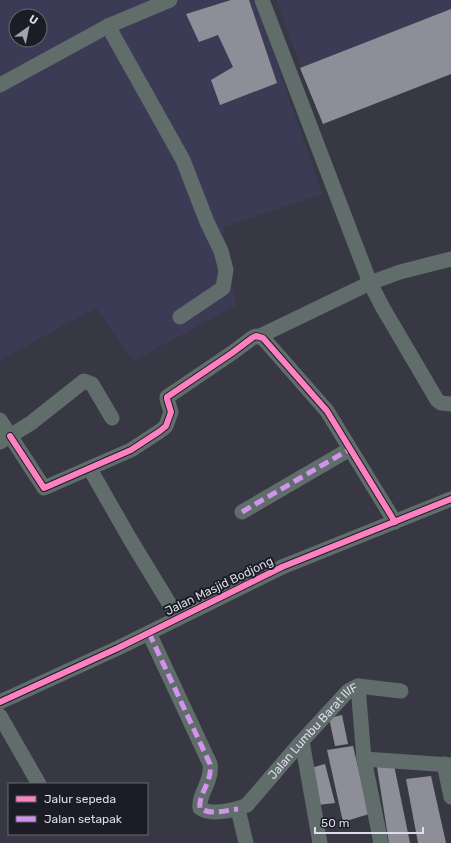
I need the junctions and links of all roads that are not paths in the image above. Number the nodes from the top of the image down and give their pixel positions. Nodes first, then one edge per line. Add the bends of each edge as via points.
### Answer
1 (170, 0) edge
2 (262, 0) edge
3 (108, 26) junction
4 (0, 85) edge
5 (451, 259) edge
6 (370, 283) junction
7 (180, 317) dead end
8 (258, 337) junction
9 (451, 404) edge
10 (112, 418) dead end
11 (0, 420) edge
12 (5, 439) edge
13 (350, 449) junction
14 (90, 469) junction
15 (451, 499) edge
16 (242, 512) dead end
17 (395, 522) junction
18 (178, 618) junction
19 (149, 632) junction
20 (358, 686) junction
21 (401, 691) dead end
22 (0, 702) edge
23 (0, 716) edge
24 (302, 741) junction
25 (364, 759) junction
26 (447, 764) edge
27 (38, 783) edge
28 (451, 797) edge
29 (238, 809) junction
30 (246, 843) edge
31 (320, 843) edge
32 (381, 843) edge

1 - 3 street
2 - 6 street
3 - 4 street
3 - 7 street via 183,160 225,263 223,288
5 - 6 street via 400,272
6 - 8 street
6 - 9 street via 382,308 437,400
8 - 13 street via 262,338 327,411
8 - 14 street via 252,338 170,395 167,399 171,412 166,426 160,431 131,450
10 - 12 street via 92,384 84,381 31,423
11 - 12 street
12 - 14 street via 44,488
13 - 16 street
13 - 17 street
14 - 18 street
15 - 17 street, Jalan Masjid Bodjong
17 - 18 street, Jalan Masjid Bodjong via 282,567
18 - 19 street, Jalan Masjid Bodjong
19 - 22 street, Jalan Masjid Bodjong
19 - 29 street via 210,764 210,778 199,802 200,808 209,812
20 - 21 street, Jalan Lumbu Barat IIIF
20 - 24 street, Jalan Lumbu Barat IIIF via 348,691
20 - 25 street
23 - 27 street
24 - 29 street, Jalan Lumbu Barat IIIF via 247,805
24 - 31 street
25 - 26 street
25 - 32 street
26 - 28 street
29 - 30 street

